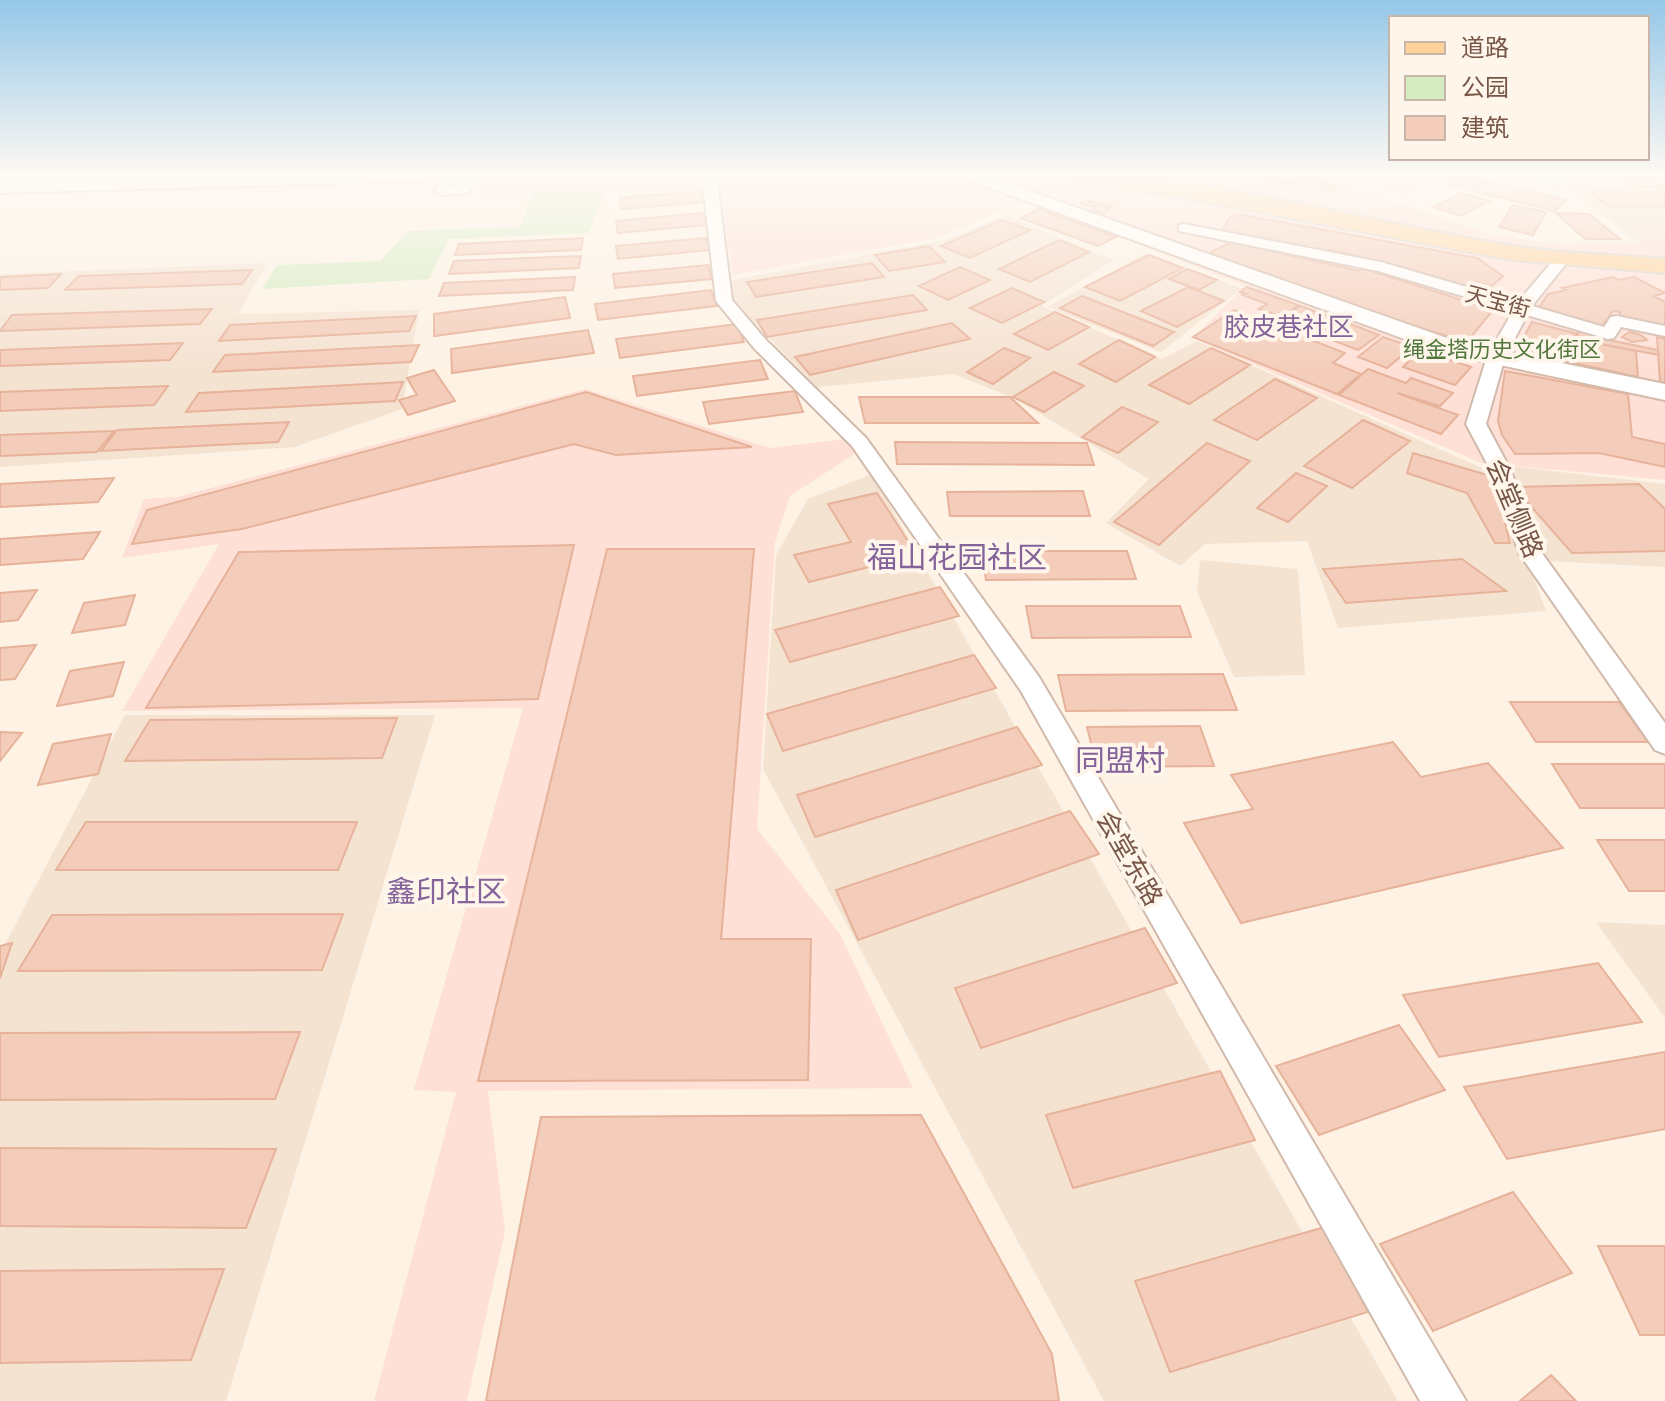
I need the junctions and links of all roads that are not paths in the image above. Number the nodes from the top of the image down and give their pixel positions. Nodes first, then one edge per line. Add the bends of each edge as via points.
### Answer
1 (717, 240) edge
2 (1149, 240) edge
3 (1247, 240) edge
4 (1454, 240) edge
5 (1480, 240) edge
6 (1665, 259) edge
7 (1561, 260) junction
8 (1665, 266) edge
9 (1523, 307) junction
10 (1665, 331) edge
11 (1496, 357) junction
12 (1665, 392) edge
13 (1665, 743) edge
14 (1444, 1401) edge

1 - 14 street, 会堂东路 via 724,301 859,442 1030,684
2 - 11 street via 1452,348
3 - 9 street, 天宝街 via 1381,267
4 - 7 main road
5 - 6 main road via 1525,249
7 - 8 main road
7 - 9 street, 会堂侧路
9 - 10 street, 天宝街 via 1608,334 1617,321
9 - 11 street, 会堂侧路
11 - 12 street
11 - 13 street, 会堂侧路 via 1476,424 1500,469 1530,553

